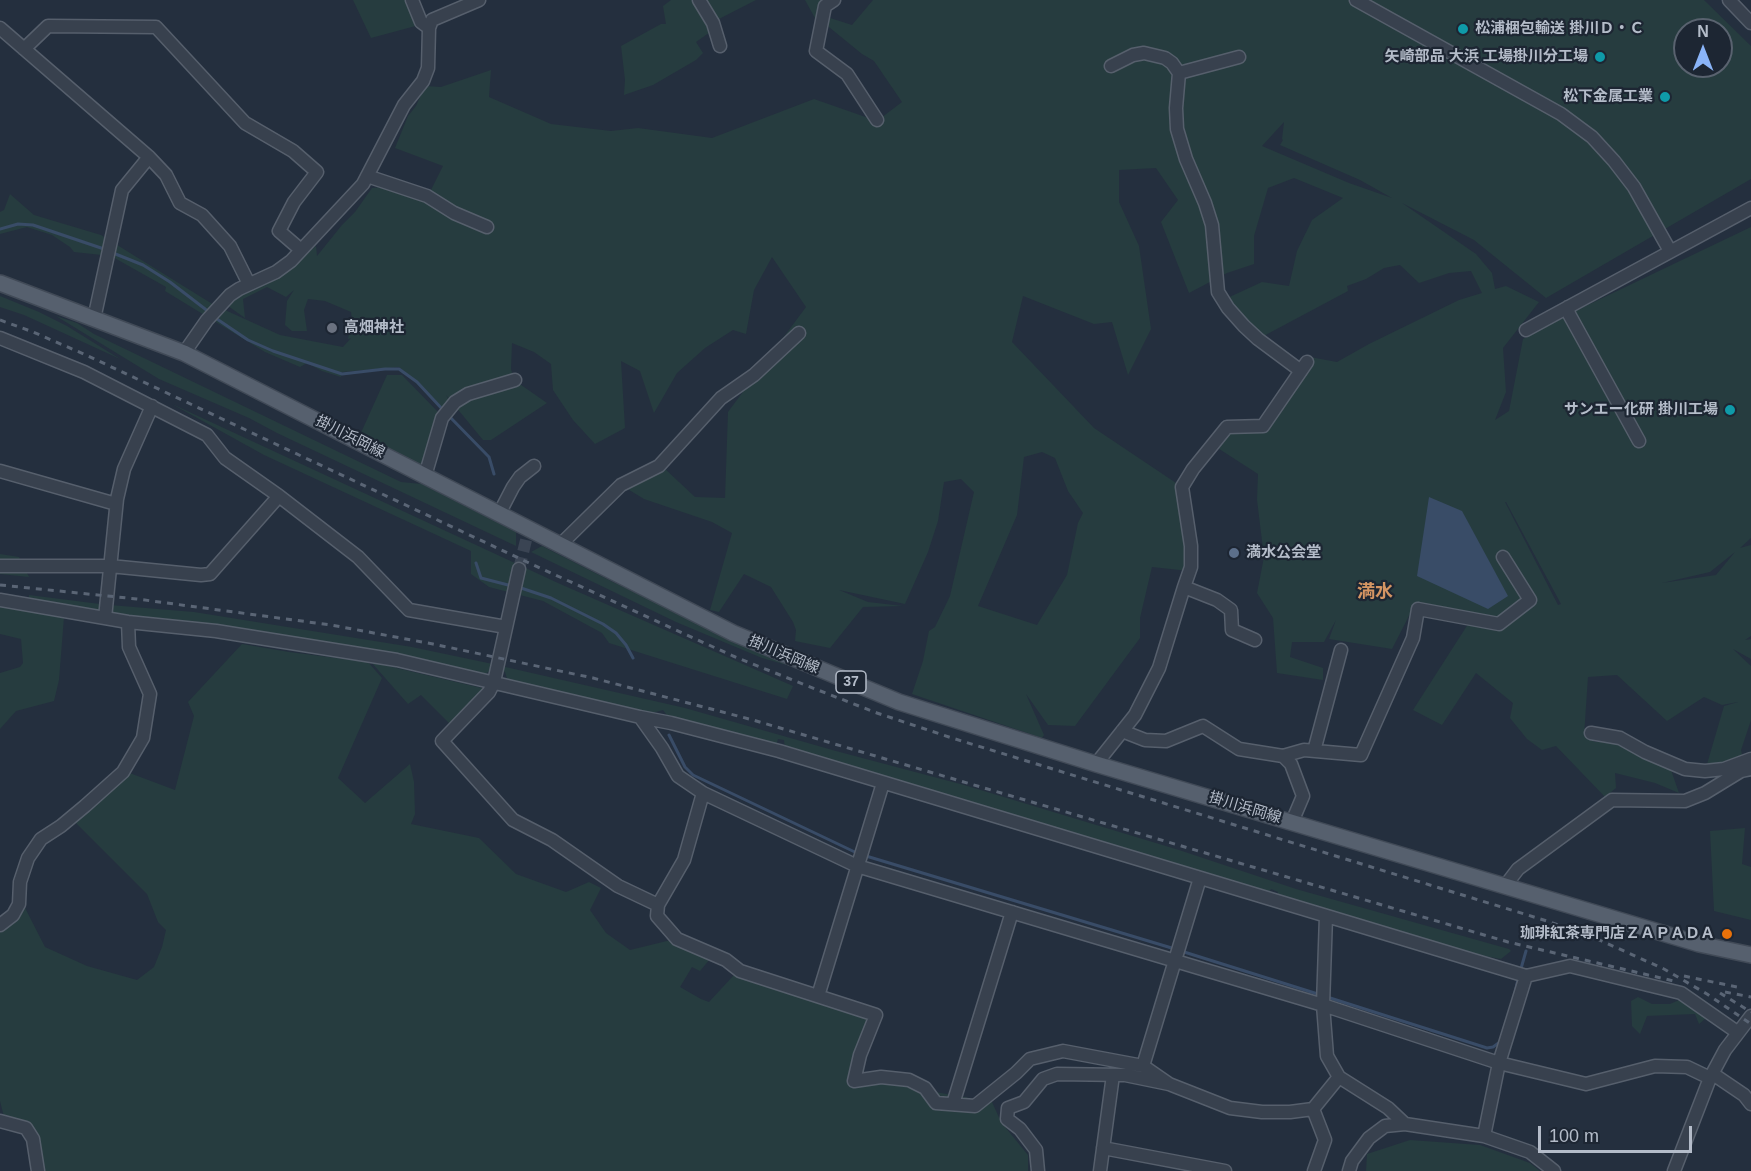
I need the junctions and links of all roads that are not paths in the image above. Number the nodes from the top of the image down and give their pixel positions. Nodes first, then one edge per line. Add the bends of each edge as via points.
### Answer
1 (412, 0) edge
2 (479, 0) edge
3 (699, 0) edge
4 (834, 0) edge
5 (1356, 0) edge
6 (1729, 0) edge
7 (1751, 23) edge
8 (0, 28) edge
9 (429, 28) junction
10 (720, 45) dead end
11 (24, 49) junction
12 (1239, 57) dead end
13 (1111, 66) dead end
14 (1179, 74) junction
15 (877, 120) dead end
16 (149, 157) junction
17 (367, 176) junction
18 (1751, 208) edge
19 (487, 227) dead end
20 (301, 250) junction
21 (1670, 251) junction
22 (0, 283) edge
23 (249, 284) junction
24 (1568, 307) junction
25 (94, 319) junction
26 (1526, 330) dead end
27 (799, 333) dead end
28 (0, 338) edge
29 (184, 352) junction
30 (515, 380) dead end
31 (152, 406) junction
32 (1639, 441) dead end
33 (534, 466) dead end
34 (0, 471) edge
35 (425, 476) junction
36 (279, 496) junction
37 (116, 504) junction
38 (499, 514) junction
39 (560, 545) junction
40 (1503, 556) dead end
41 (0, 566) edge
42 (110, 566) junction
43 (517, 574) tunnel mouth
44 (1184, 587) junction
45 (0, 600) edge
46 (105, 618) junction
47 (128, 622) junction
48 (506, 627) junction
49 (1255, 640) dead end
50 (1341, 650) dead end
51 (494, 682) junction
52 (645, 719) junction
53 (1122, 731) junction
54 (1592, 733) dead end
55 (1314, 751) junction
56 (1283, 756) junction
57 (1751, 759) edge
58 (1096, 764) junction
59 (1751, 769) edge
60 (883, 783) junction
61 (703, 793) junction
62 (1292, 822) junction
63 (857, 866) junction
64 (1200, 878) junction
65 (1504, 886) junction
66 (658, 905) junction
67 (1012, 912) junction
68 (1326, 916) junction
69 (0, 925) edge
70 (1751, 955) edge
71 (1176, 961) junction
72 (1526, 976) junction
73 (818, 996) junction
74 (1323, 1005) junction
75 (1751, 1016) edge
76 (1737, 1032) junction
77 (1499, 1063) junction
78 (1143, 1066) junction
79 (1113, 1075) junction
80 (1711, 1076) junction
81 (1339, 1077) junction
82 (1169, 1084) junction
83 (953, 1104) junction
84 (1751, 1104) edge
85 (1313, 1109) junction
86 (0, 1121) edge
87 (1405, 1124) junction
88 (1484, 1136) junction
89 (1103, 1148) junction
90 (38, 1171) edge
91 (1038, 1171) edge
92 (1100, 1171) edge
93 (1225, 1171) edge
94 (1314, 1171) edge
95 (1349, 1171) edge
96 (1554, 1171) edge
97 (1674, 1171) edge

1 - 9 street via 421,22
2 - 9 street via 432,20
3 - 10 street
4 - 15 street via 825,6 816,51 847,74
5 - 21 street via 1561,114 1592,137 1634,187
6 - 7 street
8 - 11 street
9 - 17 street via 428,68 423,81 404,105
11 - 16 street
11 - 20 street via 48,26 156,27 245,123 293,151 317,172 294,202 279,231
12 - 14 street
13 - 14 street via 1137,54 1152,54 1165,57
14 - 44 street via 1177,129 1212,225 1218,291 1244,327 1304,366 1263,426 1227,427 1182,487 1191,546 1191,567
16 - 23 street via 166,175 180,203 202,215 230,246
16 - 25 street via 122,190
17 - 19 street via 427,196
17 - 20 street
18 - 21 street
20 - 23 street via 276,272
21 - 24 street
22 - 25 main road, 掛川浜岡線 / 37
23 - 29 street via 230,295
24 - 26 street
24 - 32 street
25 - 29 main road, 掛川浜岡線 / 37
27 - 39 street via 754,375 721,398 659,466 621,485
28 - 31 street via 84,372
29 - 35 main road, 掛川浜岡線 / 37
30 - 35 street via 468,394 455,402 446,412
31 - 36 street via 207,435 225,458
31 - 37 street via 124,469
33 - 38 street via 520,477
34 - 37 street
35 - 38 main road, 掛川浜岡線 / 37
36 - 42 street via 210,574
36 - 48 street via 358,557 409,610
37 - 42 street
38 - 39 main road, 掛川浜岡線 / 37 via 528,533
39 - 58 main road, 掛川浜岡線 / 37 via 733,633 899,702
40 - 55 street via 1530,600 1499,624 1418,609 1413,638 1361,755
41 - 42 street
42 - 46 street
43 - 48 street
44 - 49 street via 1231,610 1232,630
44 - 53 street via 1159,668 1135,715
45 - 46 street
46 - 47 street
47 - 51 street via 216,631 397,660
47 - 69 street via 129,647 150,694 142,738 123,772 41,839 28,858 20,882 19,904
48 - 51 street
50 - 55 street
51 - 52 street
51 - 66 street via 442,741 513,820 552,840 618,886
52 - 60 street via 779,751
52 - 61 street via 678,776
53 - 56 street via 1145,740 1166,741 1203,726 1239,749
53 - 58 street
54 - 57 street via 1620,738 1685,769 1724,769
55 - 56 street
56 - 62 street via 1291,764 1303,796
58 - 62 main road, 掛川浜岡線 / 37
59 - 65 street via 1685,801 1612,800 1518,869
60 - 63 street
60 - 64 street
61 - 63 street
61 - 66 street via 684,860
62 - 65 main road, 掛川浜岡線 / 37
63 - 67 street
63 - 73 street
64 - 68 street
64 - 71 street
65 - 70 main road, 掛川浜岡線 / 37 via 1699,944
66 - 73 street via 657,916 677,939 726,960 740,971
67 - 71 street
67 - 83 street
68 - 72 street
68 - 74 street
71 - 74 street
71 - 78 street
72 - 76 street via 1570,966 1681,993
72 - 77 street
73 - 83 street via 876,1015 854,1081 881,1077 909,1080 925,1088 936,1103
74 - 77 street
74 - 81 street via 1327,1056
75 - 76 street
76 - 80 street
77 - 80 street via 1586,1084 1655,1066 1687,1066
77 - 88 street
78 - 82 street
78 - 83 street via 1063,1052 1030,1059 975,1106
79 - 82 street
79 - 89 street
79 - 91 street via 1057,1074 1043,1078 1024,1102 1008,1108 1007,1119 1036,1150
80 - 84 street via 1744,1095
80 - 97 street
81 - 85 street
81 - 87 street via 1388,1107
82 - 85 street via 1230,1108 1262,1112
85 - 94 street via 1325,1140
86 - 90 street via 26,1128 33,1139
87 - 88 street
87 - 95 street via 1385,1126 1369,1138
88 - 96 street via 1530,1152
89 - 92 street
89 - 93 street

